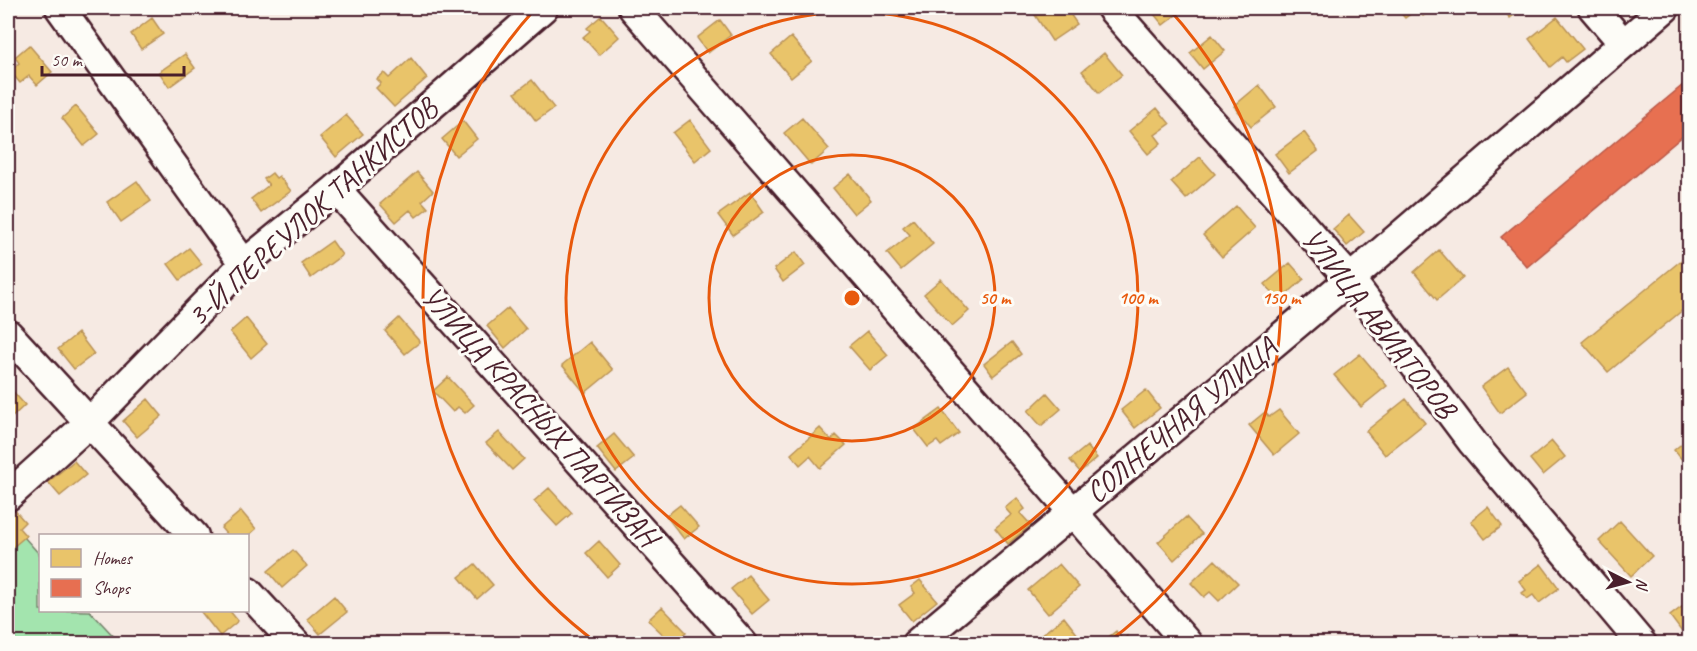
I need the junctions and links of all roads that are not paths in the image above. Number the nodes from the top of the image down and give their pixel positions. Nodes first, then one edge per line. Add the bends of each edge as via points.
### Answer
1 (60, 8) edge
2 (543, 8) edge
3 (633, 8) edge
4 (1111, 8) edge
5 (1593, 8) edge
6 (1665, 8) edge
7 (1623, 44) junction
8 (336, 189) junction
9 (244, 264) junction
10 (1350, 279) junction
11 (8, 334) edge
12 (89, 423) junction
13 (8, 496) edge
14 (1071, 512) junction
15 (192, 534) edge
16 (249, 593) edge
17 (296, 644) edge
18 (743, 644) edge
19 (916, 644) edge
20 (1188, 644) edge
21 (1642, 644) edge

1 - 9 street
2 - 8 street, 3-Й ПЕРЕУЛОК ТАНКИСТОВ
3 - 14 street
4 - 10 street, УЛИЦА АВИАТОРОВ
5 - 7 street
6 - 7 street, СОЛНЕЧНАЯ УЛИЦА
7 - 10 street, СОЛНЕЧНАЯ УЛИЦА
8 - 9 street, 3-Й ПЕРЕУЛОК ТАНКИСТОВ
8 - 18 street, УЛИЦА КРАСНЫХ ПАРТИЗАН
9 - 12 street, 3-Й ПЕРЕУЛОК ТАНКИСТОВ
10 - 14 street, СОЛНЕЧНАЯ УЛИЦА
10 - 21 street, УЛИЦА АВИАТОРОВ via 1473,443
11 - 12 street
12 - 13 street, 3-Й ПЕРЕУЛОК ТАНКИСТОВ
12 - 15 street
14 - 19 street, СОЛНЕЧНАЯ УЛИЦА
14 - 20 street
16 - 17 street

